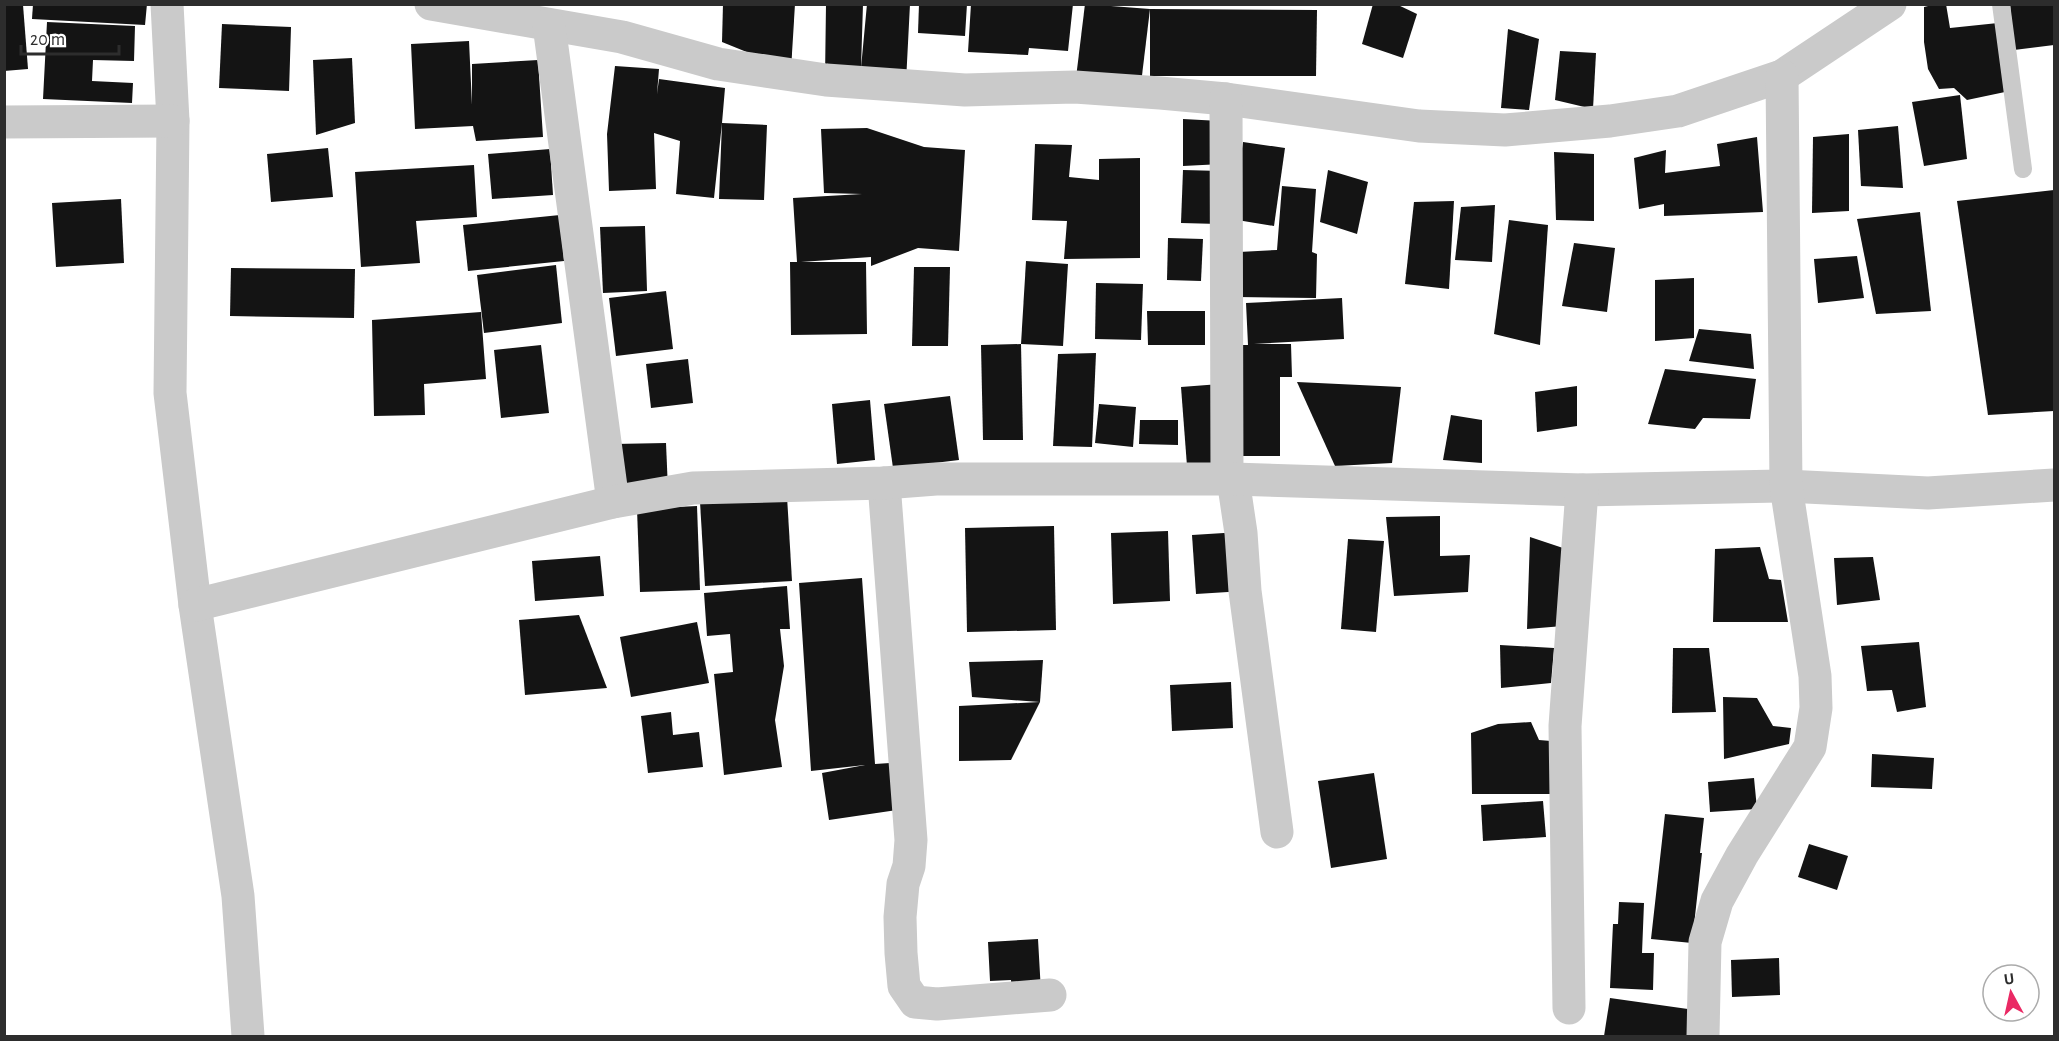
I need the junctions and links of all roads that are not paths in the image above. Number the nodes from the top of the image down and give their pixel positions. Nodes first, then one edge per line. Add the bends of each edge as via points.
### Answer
1 (167, 4) edge
2 (431, 4) edge
3 (1890, 4) edge
4 (2001, 4) edge
5 (549, 25) junction
6 (1782, 76) junction
7 (1226, 99) junction
8 (173, 121) junction
9 (4, 122) edge
10 (2024, 169) dead end
11 (1230, 480) junction
12 (884, 483) junction
13 (2055, 485) edge
14 (1786, 486) junction
15 (1582, 490) junction
16 (613, 502) junction
17 (195, 605) junction
18 (1277, 832) dead end
19 (1050, 995) dead end
20 (1569, 1008) dead end
21 (248, 1036) edge
22 (1703, 1036) edge

1 - 8 street
2 - 5 street
3 - 6 street
4 - 10 lane
5 - 7 street via 622,37 718,64 826,80 964,90 1076,87
5 - 16 street
6 - 7 street via 1678,111 1505,130 1419,126
6 - 14 street
7 - 11 street
8 - 9 street
8 - 17 street via 170,393
11 - 12 street via 936,479
11 - 15 street
11 - 18 street via 1241,533
12 - 16 street via 693,488
12 - 19 street via 911,840 900,918 904,986 915,1002 937,1004
13 - 14 street via 1928,493
14 - 15 street
14 - 22 street via 1815,676 1816,708 1810,747 1717,901 1705,942
15 - 20 street via 1565,726
16 - 17 street
17 - 21 street via 238,896

